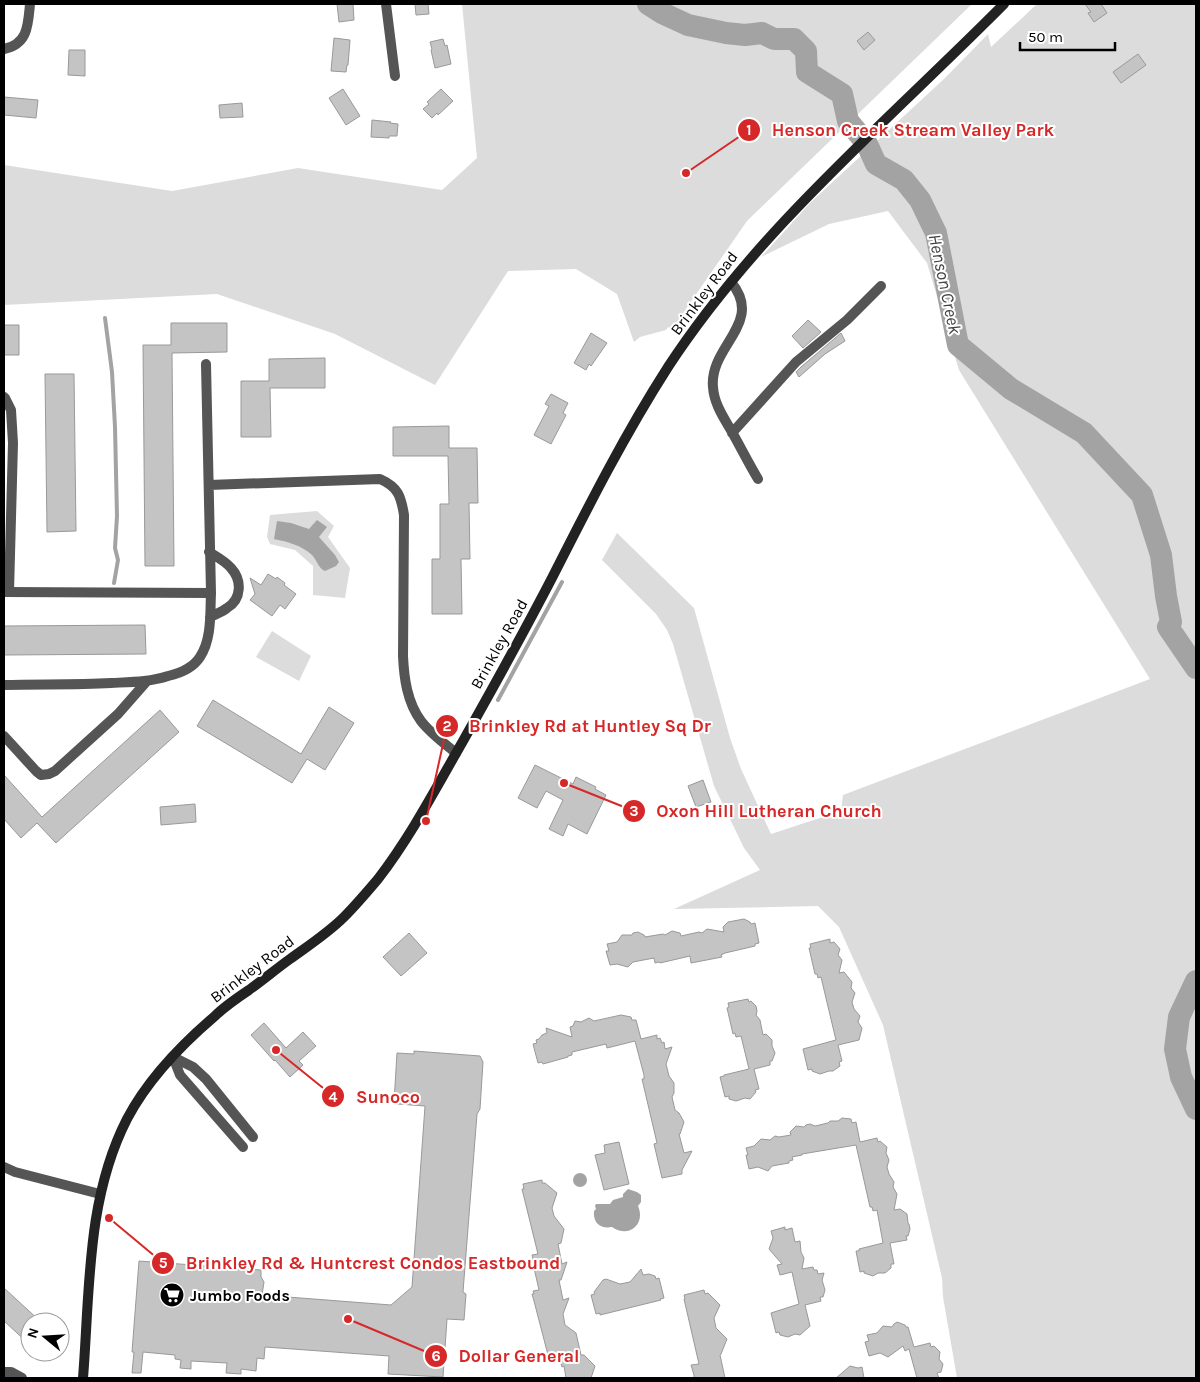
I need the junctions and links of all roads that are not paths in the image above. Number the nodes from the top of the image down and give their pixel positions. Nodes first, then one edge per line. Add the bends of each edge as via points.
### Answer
1 (30, 4) edge
2 (386, 4) edge
3 (1004, 4) edge
4 (4, 49) edge
5 (395, 76) dead end
6 (731, 282) junction
7 (881, 286) dead end
8 (206, 364) dead end
9 (4, 397) edge
10 (732, 433) junction
11 (758, 480) dead end
12 (209, 485) junction
13 (209, 552) junction
14 (7, 592) edge
15 (211, 593) junction
16 (210, 616) junction
17 (147, 681) junction
18 (4, 685) edge
19 (4, 736) edge
20 (456, 753) junction
21 (173, 1057) junction
22 (254, 1137) dead end
23 (243, 1147) dead end
24 (4, 1167) edge
25 (100, 1194) junction
26 (4, 1372) edge
27 (22, 1378) edge
28 (83, 1378) edge

1 - 4 street via 23,37 13,47
2 - 5 street
3 - 6 main road, Brinkley Road via 844,160
6 - 10 street via 740,296 743,312 717,363 712,386 716,404
6 - 20 main road, Brinkley Road via 668,367 631,429
7 - 10 street via 847,320 796,362
8 - 12 street
9 - 14 street via 11,410 13,443
10 - 11 street
12 - 13 street
12 - 20 street via 380,479 397,490 404,515 404,675 420,720
13 - 15 street
13 - 16 street via 232,568 240,583 237,599 227,609
14 - 15 street
15 - 16 street
16 - 17 street via 205,645 196,663 181,672
17 - 18 street
17 - 19 street via 118,714 49,774 41,775 36,771
20 - 21 main road, Brinkley Road via 392,859 345,916 213,1017
21 - 22 street via 193,1067 206,1079
21 - 23 street via 180,1075
21 - 25 main road, Brinkley Road via 156,1074 128,1116
24 - 25 street
25 - 28 main road, Brinkley Road via 91,1264
26 - 27 street

